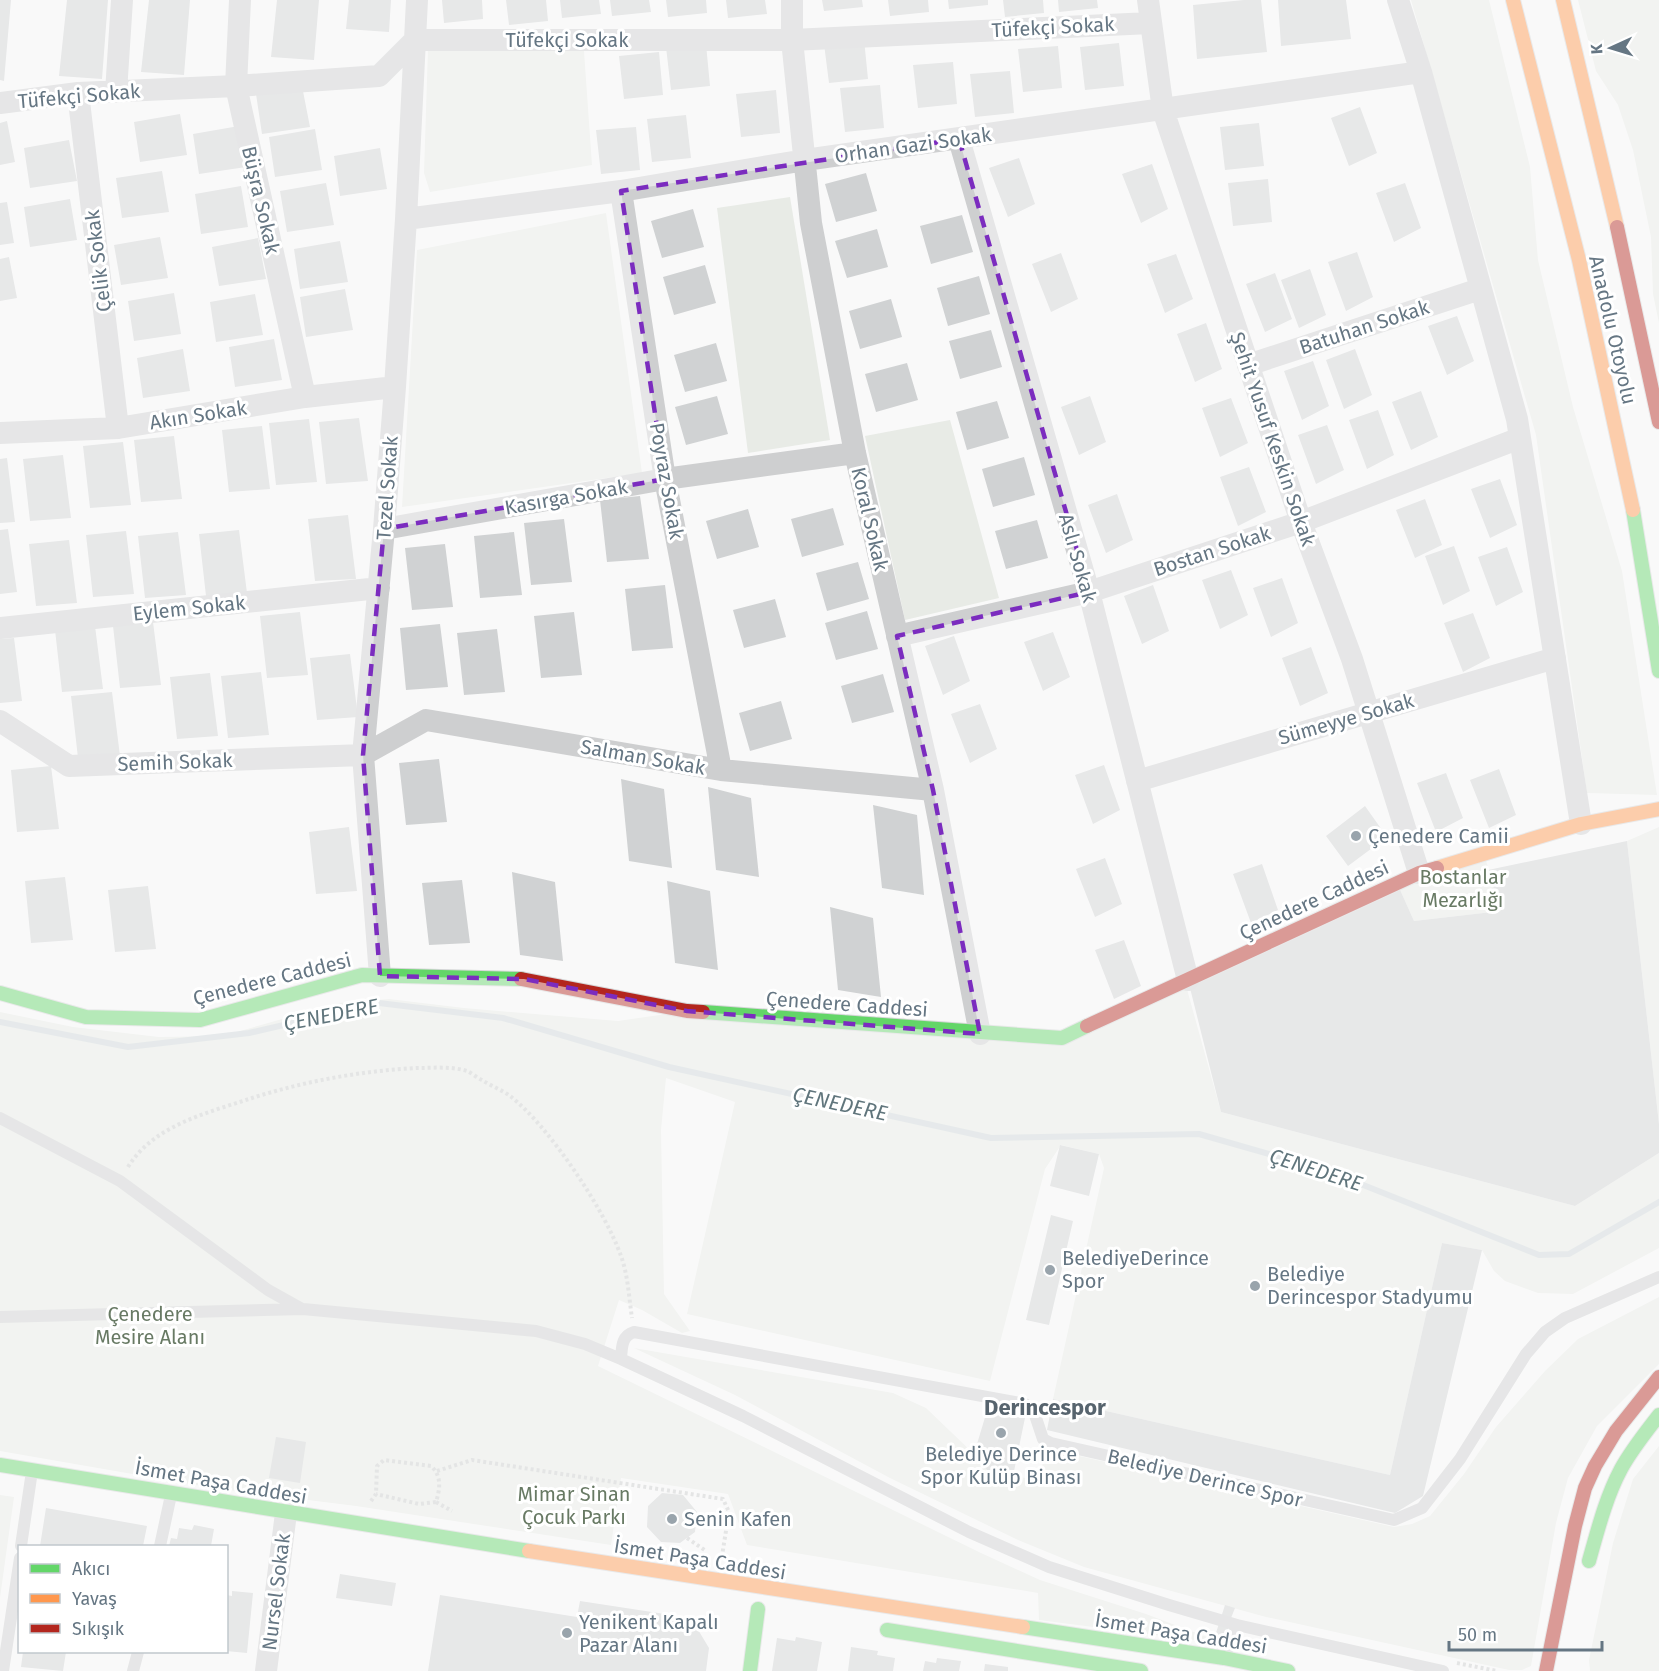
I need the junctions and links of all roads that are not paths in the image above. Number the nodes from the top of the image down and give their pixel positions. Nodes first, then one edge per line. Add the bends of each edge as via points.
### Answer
1 (122, 0) edge
2 (240, 0) edge
3 (417, 0) edge
4 (792, 0) edge
5 (1148, 0) edge
6 (1398, 0) edge
7 (1513, 0) edge
8 (1563, 0) edge
9 (1150, 22) junction
10 (415, 40) junction
11 (792, 40) junction
12 (1421, 72) junction
13 (236, 86) junction
14 (116, 92) junction
15 (78, 93) junction
16 (0, 103) edge
17 (1163, 110) junction
18 (959, 139) junction
19 (805, 160) junction
20 (621, 191) junction
21 (406, 219) junction
22 (1480, 289) junction
23 (1248, 365) junction
24 (395, 387) junction
25 (305, 397) junction
26 (1659, 422) edge
27 (118, 428) junction
28 (0, 434) edge
29 (1520, 438) junction
30 (855, 453) junction
31 (665, 479) junction
32 (1301, 522) junction
33 (384, 529) junction
34 (379, 588) junction
35 (1089, 592) junction
36 (0, 628) edge
37 (897, 636) junction
38 (1555, 657) junction
39 (1659, 671) edge
40 (1368, 712) junction
41 (0, 721) edge
42 (363, 754) junction
43 (721, 770) junction
44 (1137, 781) junction
45 (933, 790) junction
46 (1659, 809) edge
47 (1581, 824) junction
48 (1419, 873) junction
49 (380, 976) junction
50 (1188, 980) junction
51 (0, 993) edge
52 (980, 1034) junction
53 (0, 1118) edge
54 (1659, 1277) edge
55 (303, 1309) junction
56 (0, 1317) edge
57 (621, 1359) junction
58 (1659, 1377) edge
59 (1659, 1415) edge
60 (0, 1465) edge
61 (32, 1471) junction
62 (172, 1494) junction
63 (285, 1526) junction
64 (21, 1545) edge
65 (160, 1545) edge
66 (18, 1571) edge
67 (1586, 1577) dead end
68 (759, 1604) junction
69 (1237, 1625) junction
70 (873, 1628) dead end
71 (138, 1653) edge
72 (1222, 1664) edge
73 (3, 1671) edge
74 (133, 1671) edge
75 (266, 1671) edge
76 (750, 1671) edge
77 (1141, 1671) edge
78 (1288, 1671) edge
79 (1443, 1671) edge
80 (1546, 1671) edge

1 - 14 street
2 - 13 street, Büşra Sokak
3 - 10 street, Tezel Sokak
4 - 11 street, Koral Sokak
5 - 9 street, Şehit Yusuf Keskin Sokak
6 - 12 street
7 - 39 main road, Anadolu Otoyolu via 1608,394 1635,523
8 - 26 main road, Anadolu Otoyolu via 1609,188
9 - 11 street, Tüfekçi Sokak
9 - 17 street, Şehit Yusuf Keskin Sokak
10 - 11 street, Tüfekçi Sokak
10 - 13 street, Tüfekçi Sokak via 379,76
10 - 21 street, Tezel Sokak
11 - 19 street, Koral Sokak
12 - 17 street, Orhan Gazi Sokak
12 - 22 street
13 - 14 street, Tüfekçi Sokak
13 - 25 street, Büşra Sokak
14 - 15 street, Tüfekçi Sokak
15 - 16 street, Tüfekçi Sokak
15 - 27 street, Çelik Sokak
17 - 18 street, Orhan Gazi Sokak
17 - 23 street, Şehit Yusuf Keskin Sokak
18 - 19 street, Orhan Gazi Sokak
18 - 35 street, Aslı Sokak
19 - 20 street, Orhan Gazi Sokak
19 - 30 street, Koral Sokak via 811,224
20 - 21 street, Orhan Gazi Sokak
20 - 31 street, Poyraz Sokak
21 - 24 street, Tezel Sokak
22 - 23 street, Batuhan Sokak
22 - 29 street
23 - 32 street, Şehit Yusuf Keskin Sokak
24 - 25 street, Akın Sokak
24 - 33 street, Tezel Sokak
25 - 27 street, Akın Sokak
27 - 28 street, Akın Sokak
29 - 32 street, Bostan Sokak
29 - 38 street
30 - 31 street, Kasırga Sokak
30 - 37 street, Koral Sokak
31 - 33 street, Kasırga Sokak
31 - 43 street, Poyraz Sokak
32 - 35 street, Bostan Sokak
32 - 40 street, Şehit Yusuf Keskin Sokak
33 - 34 street, Tezel Sokak
34 - 36 street, Eylem Sokak
34 - 42 street, Tezel Sokak
35 - 37 street, Bostan Sokak
35 - 44 street, Aslı Sokak
37 - 45 street, Koral Sokak
38 - 40 street, Sümeyye Sokak
38 - 47 street
40 - 44 street, Sümeyye Sokak
40 - 48 street, Şehit Yusuf Keskin Sokak
41 - 42 street, Semih Sokak via 69,766
42 - 43 street, Salman Sokak via 426,720
42 - 49 street, Tezel Sokak
43 - 45 street, Salman Sokak
44 - 50 street, Aslı Sokak
45 - 52 street, Koral Sokak
46 - 47 main road, Çenedere Caddesi
47 - 48 main road, Çenedere Caddesi
48 - 50 main road, Çenedere Caddesi
49 - 51 main road, Çenedere Caddesi via 362,975 200,1020 86,1017
49 - 52 main road, Çenedere Caddesi via 524,979 687,1011
50 - 52 main road, Çenedere Caddesi via 1062,1038
53 - 55 lane via 120,1181 268,1290
54 - 57 lane, Belediye Derince Spor via 1565,1317 1545,1332 1526,1354 1460,1459 1429,1500 1422,1508 1394,1520 1051,1443 1043,1439 1035,1415 1025,1404 634,1332 624,1339
55 - 56 lane
55 - 57 lane via 536,1331
57 - 69 lane via 743,1416 969,1532 1039,1562
58 - 80 main road via 1616,1431 1585,1488
59 - 67 main road via 1617,1477 1600,1520
60 - 61 main road, İsmet Paşa Caddesi
61 - 62 main road, İsmet Paşa Caddesi
61 - 64 lane
62 - 63 main road, İsmet Paşa Caddesi
62 - 65 lane
63 - 68 main road, İsmet Paşa Caddesi
63 - 75 street, Nursel Sokak
66 - 73 lane
68 - 72 main road, İsmet Paşa Caddesi
68 - 76 main road
69 - 72 lane
69 - 79 lane
70 - 77 main road
71 - 74 lane
72 - 78 main road, İsmet Paşa Caddesi

